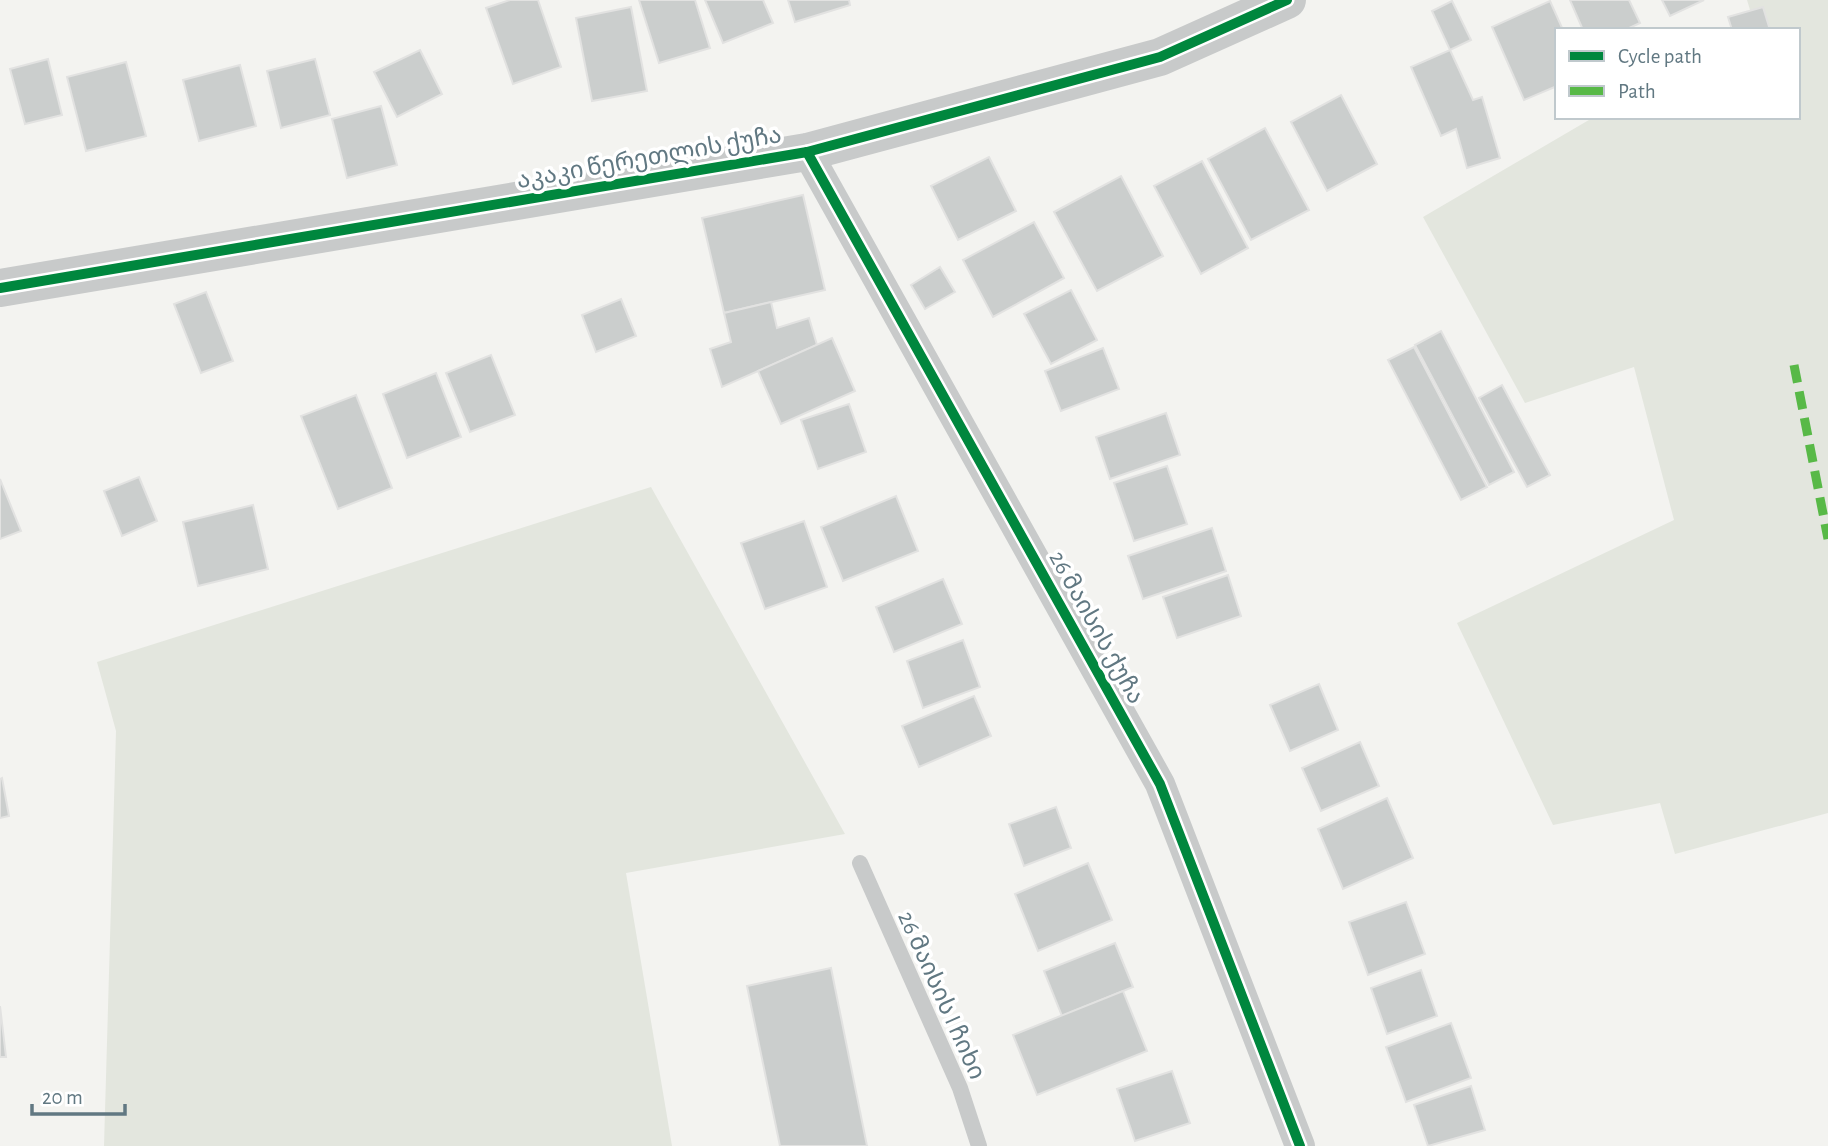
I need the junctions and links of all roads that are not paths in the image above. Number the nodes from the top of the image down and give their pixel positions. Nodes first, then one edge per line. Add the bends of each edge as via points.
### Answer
1 (1287, 0) edge
2 (807, 152) junction
3 (0, 288) edge
4 (860, 863) dead end
5 (978, 1146) edge
6 (1300, 1146) edge

1 - 2 street, აკაკი წერეთლის ქუჩა via 1160,57
2 - 3 street, აკაკი წერეთლის ქუჩა
2 - 6 street, 26 მაისის ქუჩა via 1160,784
4 - 5 lane, 26 მაისის I ჩიხი via 960,1088

